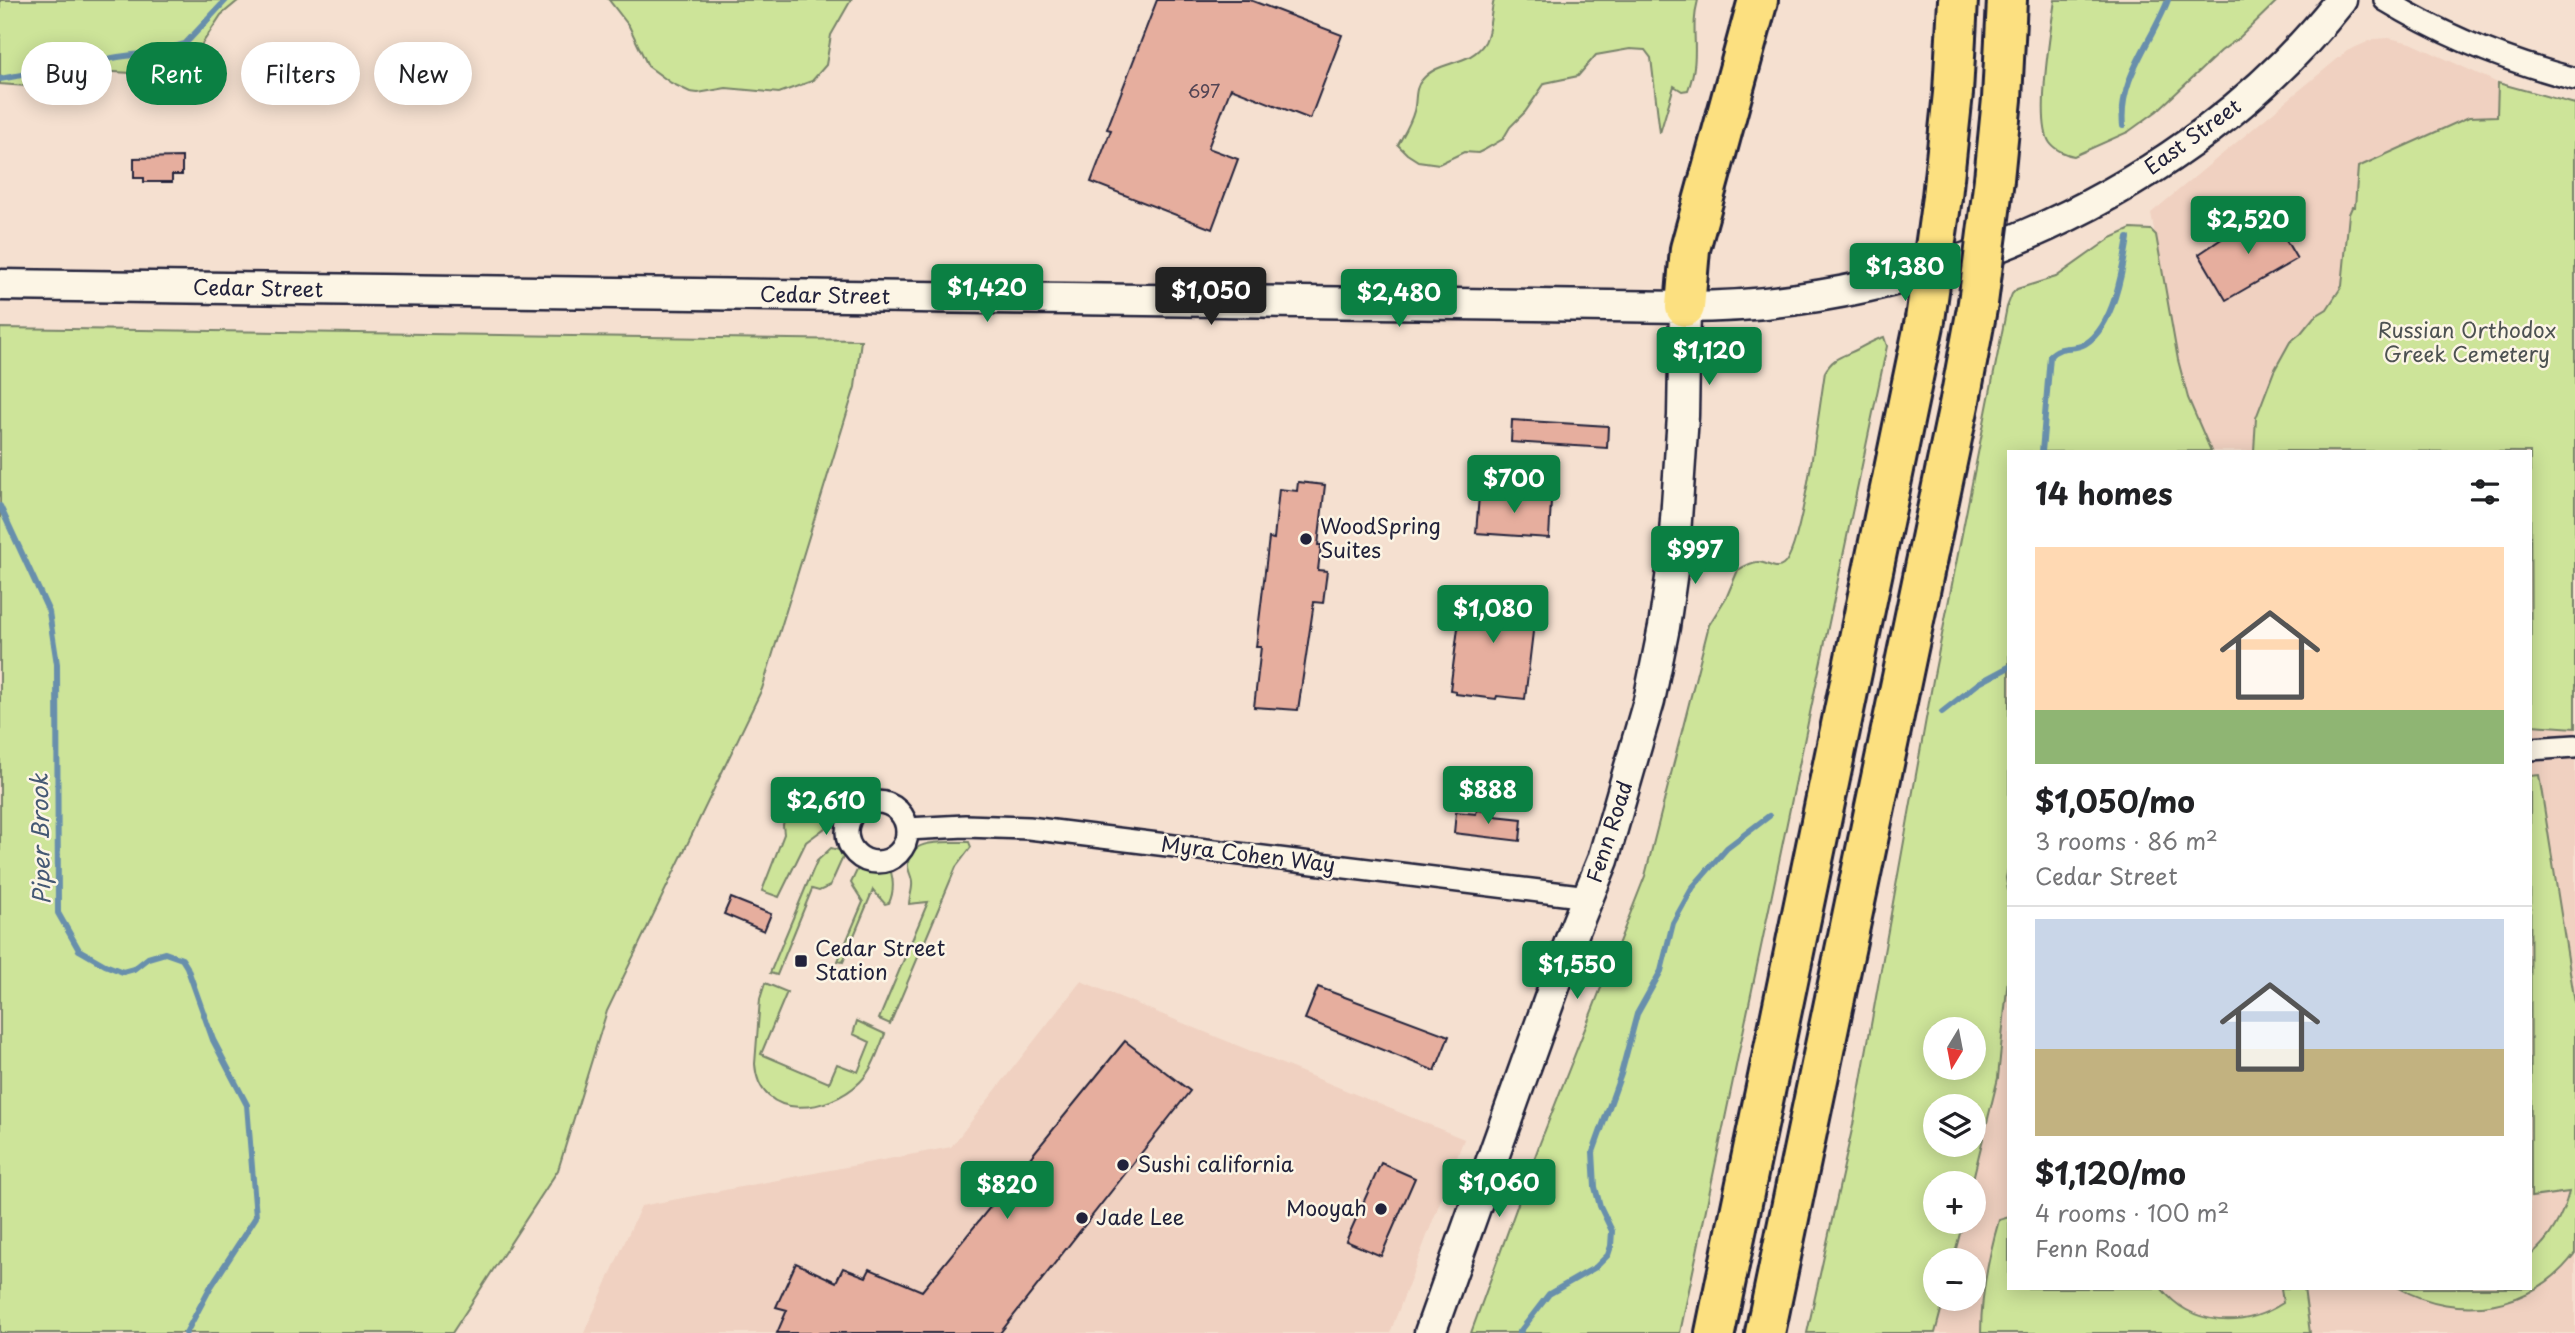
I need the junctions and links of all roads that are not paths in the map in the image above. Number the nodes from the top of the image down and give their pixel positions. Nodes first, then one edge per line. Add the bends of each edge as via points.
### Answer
1 (1758, 0) edge
2 (1958, 0) edge
3 (2007, 0) edge
4 (2340, 0) edge
5 (2385, 0) edge
6 (2575, 79) edge
7 (2019, 236) joint
8 (12, 285) edge
9 (1685, 307) junction
10 (2575, 746) edge
11 (2532, 749) edge
12 (907, 829) dead end
13 (1588, 897) junction
14 (1430, 1333) edge
15 (1715, 1333) edge
16 (1765, 1333) edge

1 - 9 highway via 1690,249
2 - 15 highway, bridge via 1953,93 1925,320
3 - 16 highway, bridge via 2002,99 1978,303
4 - 7 main road, East Street via 2274,73 2193,141 2097,201
5 - 6 street via 2491,51
7 - 9 main road, Cedar Street via 1918,273 1839,293 1773,303
8 - 9 main road, Cedar Street
9 - 13 main road, Fenn Road via 1679,478 1662,637 1641,732
10 - 11 street
12 - 13 street, Myra Cohen Way via 1042,830
13 - 14 main road, Fenn Road

